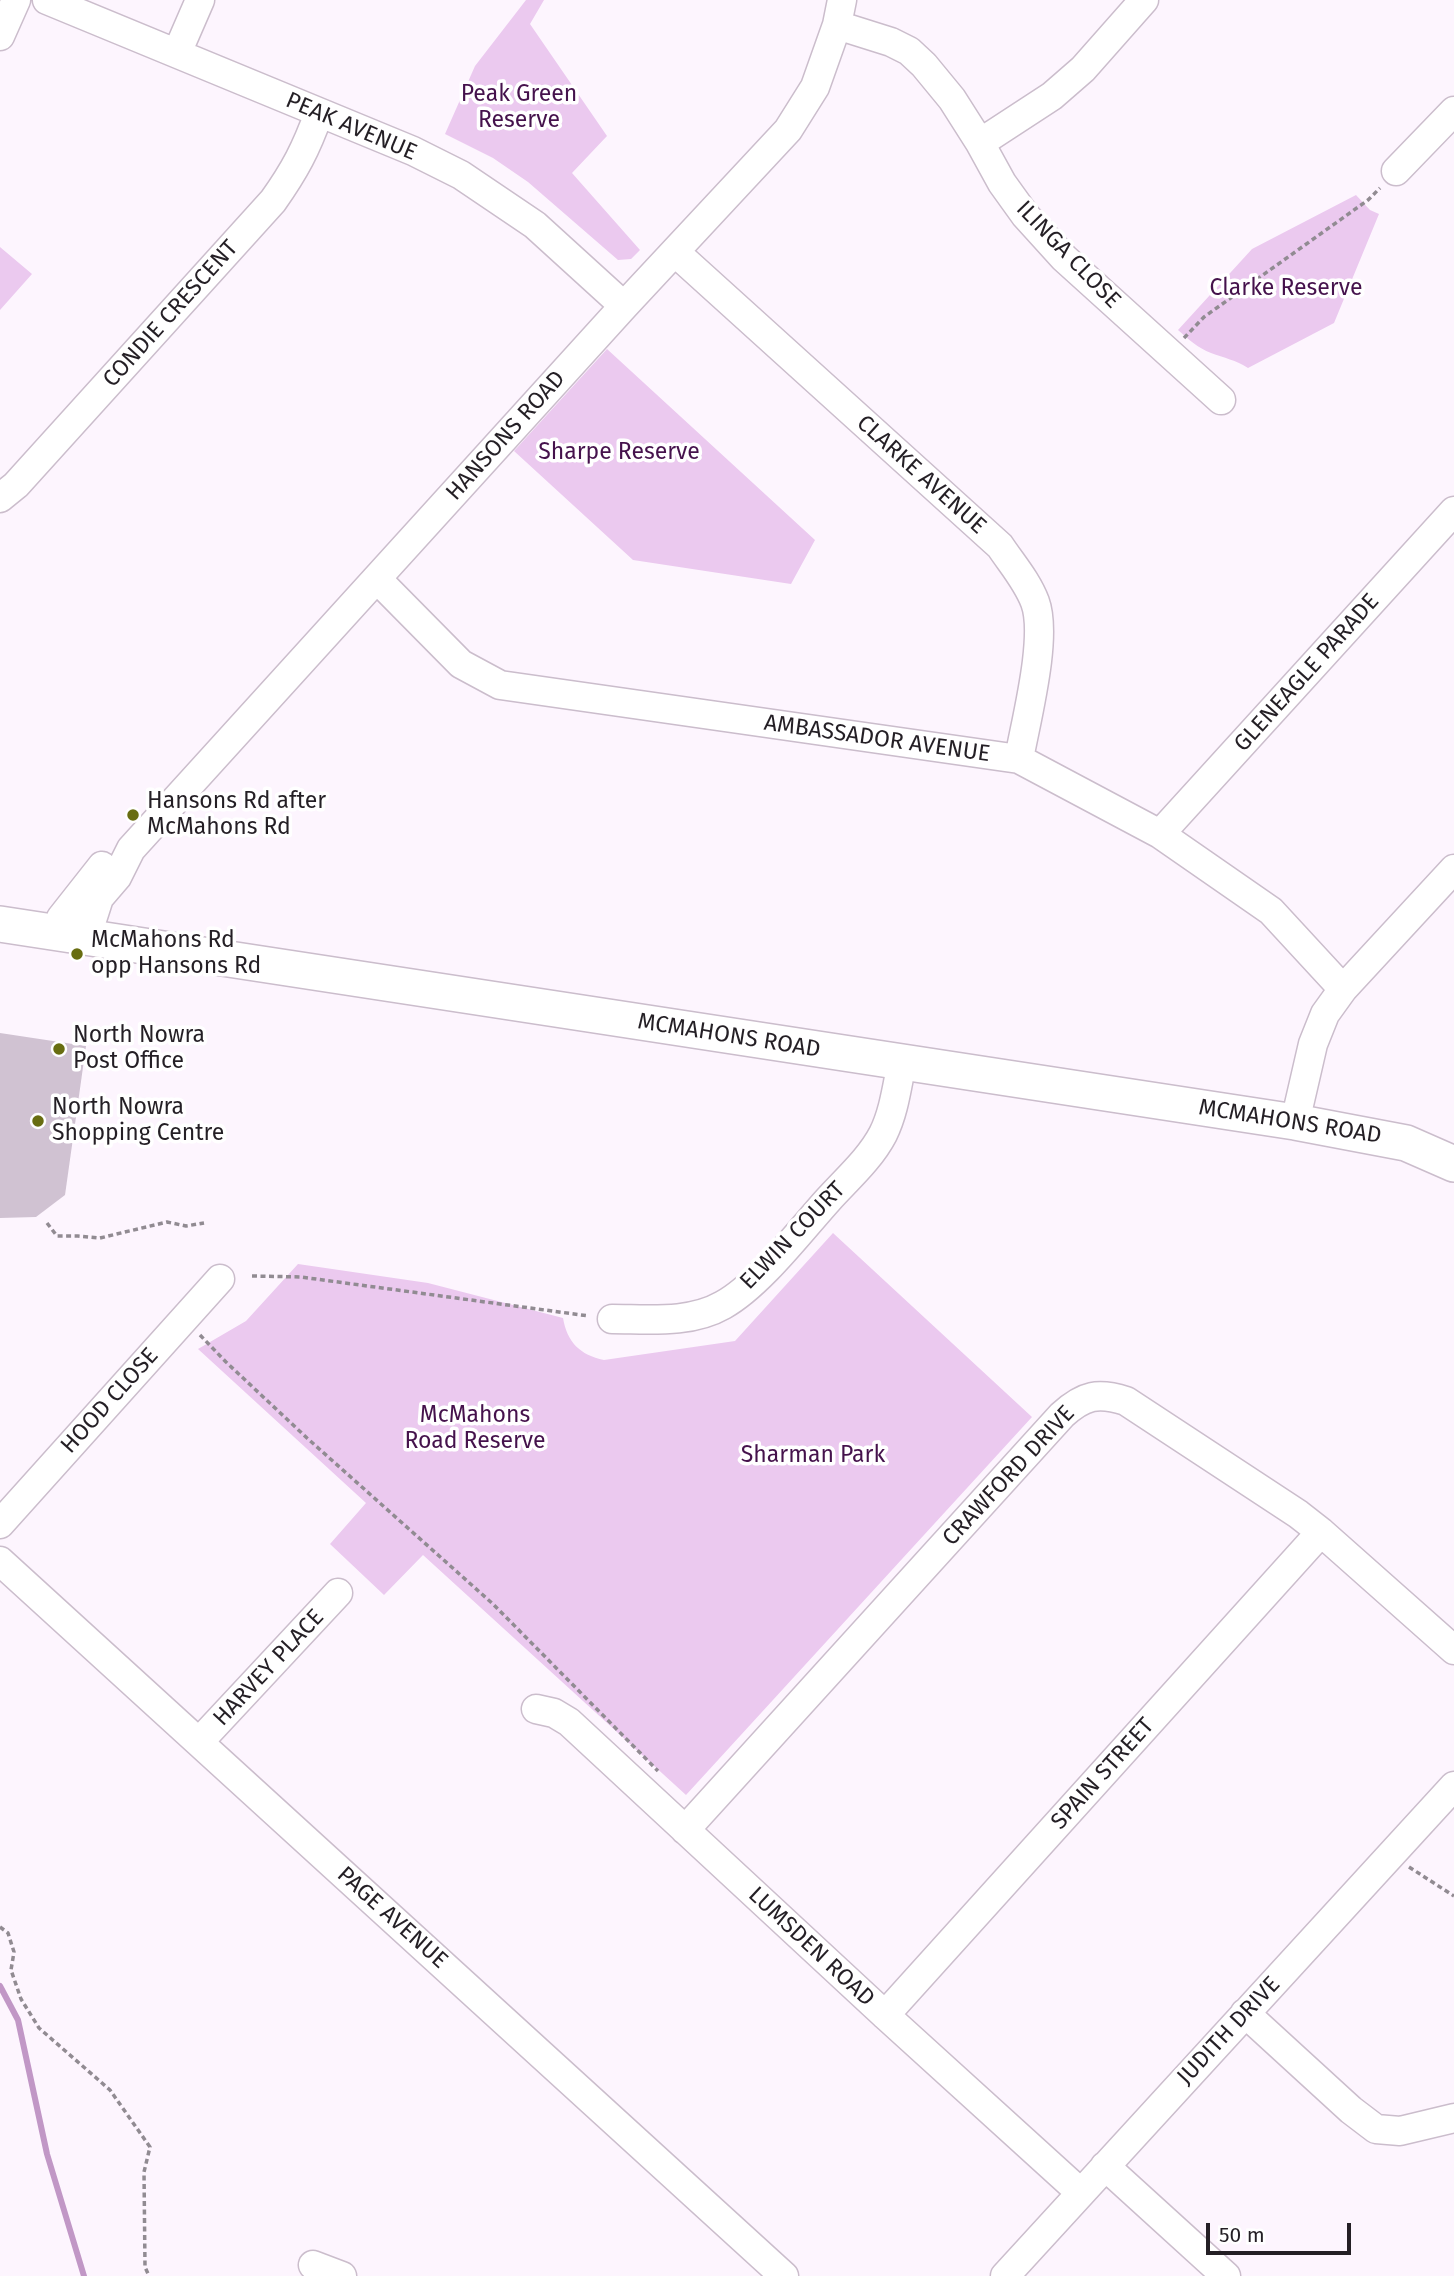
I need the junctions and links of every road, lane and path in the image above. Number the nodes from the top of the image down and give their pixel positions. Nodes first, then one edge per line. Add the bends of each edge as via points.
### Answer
1 (16, 0) edge
2 (47, 0) edge
3 (200, 0) edge
4 (1144, 0) edge
5 (839, 13) edge
6 (0, 36) edge
7 (177, 53) junction
8 (1454, 111) edge
9 (319, 113) junction
10 (980, 143) junction
11 (1396, 171) joint
12 (675, 251) junction
13 (624, 306) junction
14 (1169, 353) junction
15 (1221, 400) dead end
16 (0, 498) edge
17 (1454, 511) edge
18 (377, 579) junction
19 (1019, 759) junction
20 (1160, 834) junction
21 (1454, 869) edge
22 (0, 924) edge
23 (74, 935) junction
24 (1343, 989) junction
25 (902, 1062) junction
26 (1295, 1122) junction
27 (1454, 1164) edge
28 (47, 1223) dead end
29 (204, 1223) dead end
30 (252, 1276) dead end
31 (220, 1279) dead end
32 (184, 1318) junction
33 (612, 1319) joint
34 (0, 1524) edge
35 (1321, 1532) junction
36 (0, 1561) edge
37 (338, 1593) dead end
38 (1454, 1650) edge
39 (536, 1709) dead end
40 (199, 1742) junction
41 (664, 1780) dead end
42 (1454, 1786) edge
43 (685, 1830) junction
44 (1392, 1853) junction
45 (1454, 1896) edge
46 (0, 1927) edge
47 (1245, 2013) junction
48 (885, 2015) junction
49 (1454, 2118) edge
50 (1105, 2166) junction
51 (1081, 2193) junction
52 (313, 2266) dead end
53 (149, 2276) edge
54 (342, 2276) edge
55 (784, 2276) edge
56 (1005, 2276) edge
57 (1226, 2276) edge

1 - 6 street
2 - 7 street, PEAK AVENUE
3 - 7 street
4 - 10 street via 1083,69 1052,96
5 - 10 street, ILINGA CLOSE via 909,51 925,65
5 - 12 street, HANSONS ROAD via 815,87 788,130
7 - 9 street, PEAK AVENUE
8 - 11 street
9 - 13 street, PEAK AVENUE via 461,175 535,225
9 - 16 street, CONDIE CRESCENT via 295,170 273,201
10 - 14 street, ILINGA CLOSE via 1025,215 1064,258
11 - 14 path via 1368,200 1204,317
12 - 13 street, HANSONS ROAD
12 - 19 street, CLARKE AVENUE via 1000,546 1024,580 1036,604 1039,647
13 - 18 street, HANSONS ROAD
14 - 15 street, ILINGA CLOSE
17 - 20 street, GLENEAGLE PARADE
18 - 19 street, AMBASSADOR AVENUE via 461,664 500,685
18 - 23 street, HANSONS ROAD via 131,849 105,862 61,918
19 - 20 street, AMBASSADOR AVENUE
20 - 24 street, AMBASSADOR AVENUE via 1271,911
21 - 24 street
22 - 23 main road, MCMAHONS ROAD
23 - 25 main road, MCMAHONS ROAD
24 - 26 street via 1317,1031
25 - 26 main road, MCMAHONS ROAD
25 - 33 street, ELWIN COURT via 890,1119 874,1148 744,1290 722,1306 700,1314
26 - 27 main road, MCMAHONS ROAD via 1406,1143
28 - 29 path via 57,1236 100,1238 167,1222
30 - 33 path via 301,1277
31 - 32 street, HOOD CLOSE
32 - 34 street, HOOD CLOSE
32 - 41 path via 307,1438 493,1604
35 - 38 street, CRAWFORD DRIVE
35 - 43 street, CRAWFORD DRIVE via 1126,1401 1093,1396 1077,1402
35 - 48 street, SPAIN STREET
36 - 40 street, PAGE AVENUE
37 - 40 street, HARVEY PLACE
39 - 43 street, LUMSDEN ROAD via 569,1722
40 - 55 street, PAGE AVENUE
42 - 44 street, JUDITH DRIVE
43 - 48 street, LUMSDEN ROAD
44 - 45 path
44 - 47 street, JUDITH DRIVE
46 - 53 path via 8,1933 14,1952 11,1970 21,1999 39,2028 110,2090 150,2147 144,2172 145,2267
47 - 49 street via 1376,2129 1400,2131
47 - 50 street, JUDITH DRIVE
48 - 51 street, LUMSDEN ROAD
50 - 51 street, JUDITH DRIVE
50 - 57 street
51 - 56 street, JUDITH DRIVE
52 - 54 street

